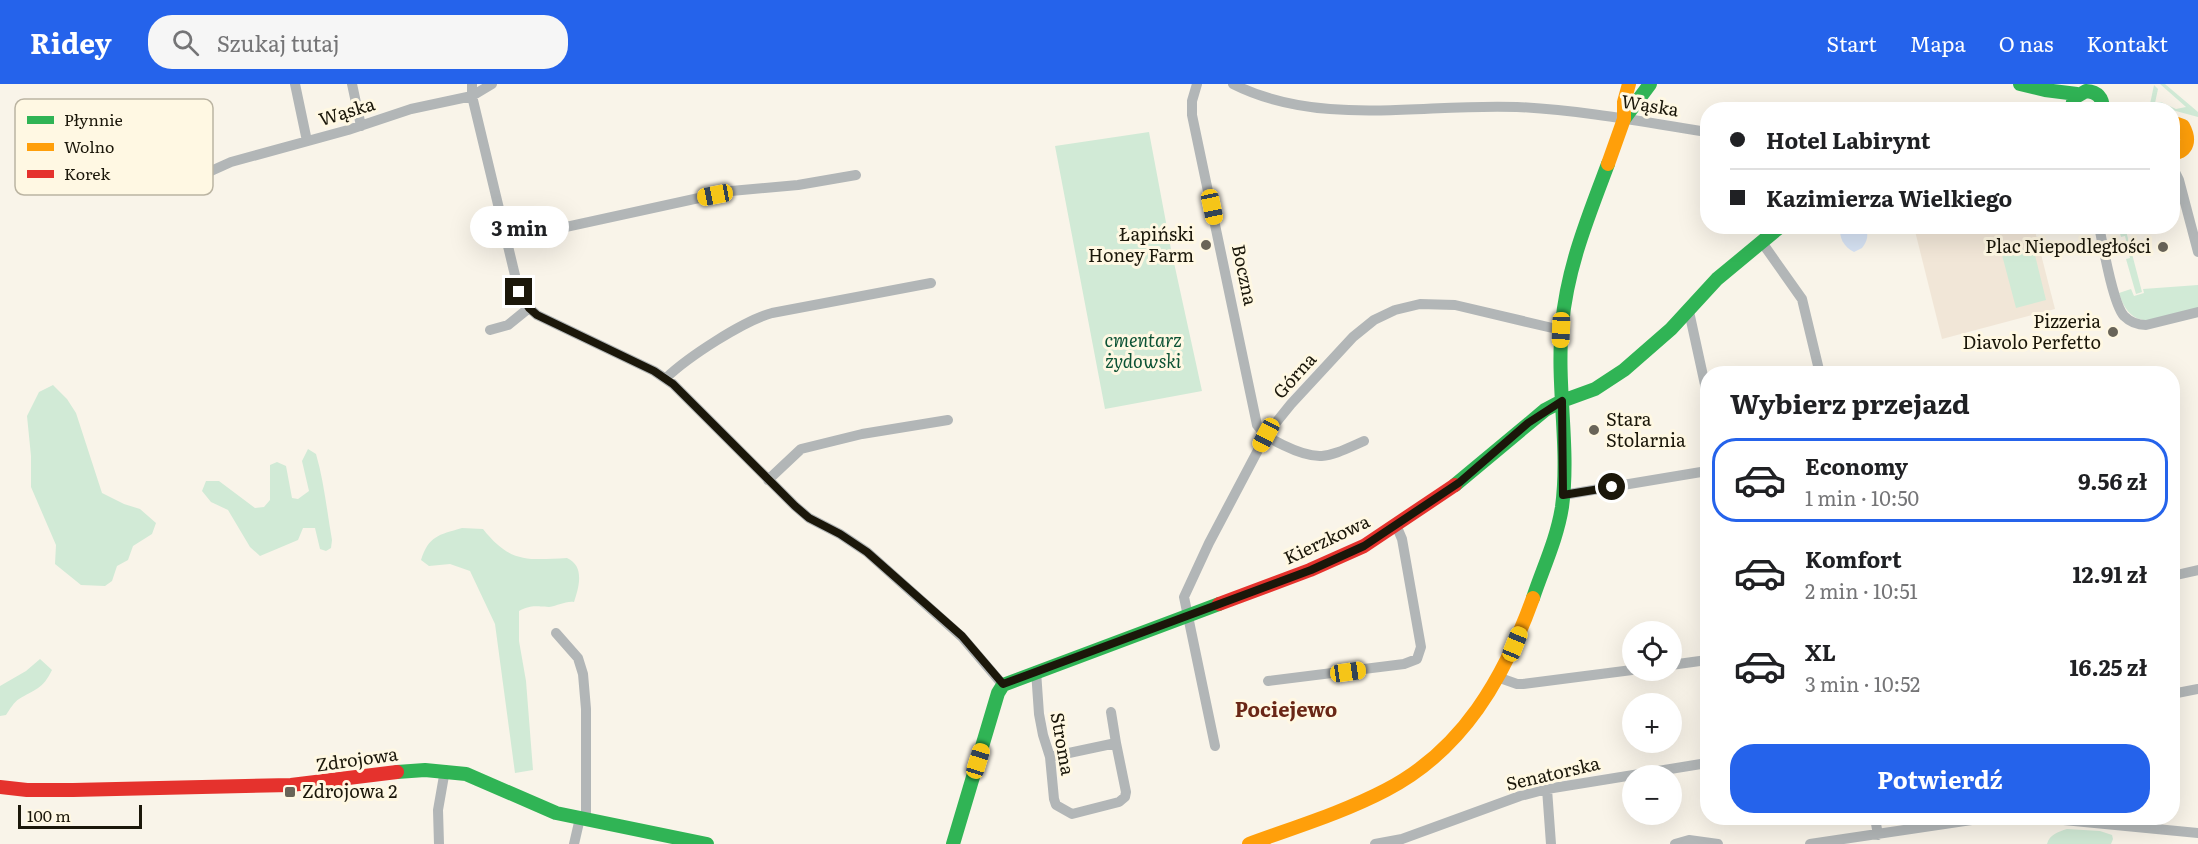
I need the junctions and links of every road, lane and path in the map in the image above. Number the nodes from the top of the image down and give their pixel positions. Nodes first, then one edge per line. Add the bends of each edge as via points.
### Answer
1 (295, 84) edge
2 (352, 84) edge
3 (472, 84) edge
4 (492, 84) edge
5 (1197, 84) edge
6 (1233, 84) edge
7 (1629, 84) edge
8 (1650, 84) edge
9 (2020, 84) edge
10 (2084, 94) edge
11 (472, 96) junction
12 (2104, 102) edge
13 (1624, 118) junction
14 (2180, 125) edge
15 (361, 126) junction
16 (1700, 131) edge
17 (2193, 135) edge
18 (307, 141) junction
19 (2180, 152) edge
20 (213, 170) edge
21 (856, 175) dead end
22 (2180, 184) edge
23 (1770, 234) edge
24 (2101, 234) edge
25 (506, 240) junction
26 (1761, 241) junction
27 (2198, 252) edge
28 (932, 284) dead end
29 (529, 308) junction
30 (1687, 312) junction
31 (2198, 312) edge
32 (490, 330) dead end
33 (1561, 330) junction
34 (1701, 366) edge
35 (1818, 366) edge
36 (666, 378) junction
37 (1562, 401) junction
38 (948, 420) dead end
39 (1266, 435) junction
40 (1364, 441) dead end
41 (1700, 472) edge
42 (768, 480) junction
43 (1563, 495) junction
44 (1396, 525) junction
45 (2198, 570) edge
46 (2180, 574) edge
47 (1187, 616) junction
48 (556, 633) dead end
49 (1700, 661) edge
50 (1682, 663) edge
51 (1036, 671) junction
52 (1622, 671) edge
53 (1500, 678) junction
54 (1268, 681) dead end
55 (1003, 684) junction
56 (2198, 689) edge
57 (2180, 692) edge
58 (1111, 712) dead end
59 (1116, 743) junction
60 (1215, 746) dead end
61 (1050, 757) junction
62 (1700, 764) edge
63 (445, 770) junction
64 (0, 787) edge
65 (1547, 789) junction
66 (583, 819) junction
67 (1876, 825) edge
68 (1941, 825) edge
69 (2152, 825) edge
70 (2198, 833) edge
71 (1878, 835) junction
72 (1864, 840) edge
73 (1266, 841) edge
74 (439, 844) edge
75 (574, 844) edge
76 (705, 844) edge
77 (953, 844) edge
78 (1249, 844) edge
79 (1376, 844) edge
80 (1551, 844) edge
81 (1674, 844) edge
82 (1718, 844) edge
83 (1810, 844) edge

1 - 18 street
2 - 15 street
3 - 11 street
4 - 11 street, Wąska
5 - 39 street, Boczna via 1192,115 1256,419
6 - 13 street, Wąska via 1278,100 1328,108 1503,107
7 - 13 street
8 - 13 street
9 - 10 street
10 - 12 street
11 - 15 street, Wąska via 411,109
11 - 25 street
13 - 16 street, Wąska
13 - 33 street via 1570,273
14 - 17 street
15 - 18 street, Wąska
17 - 19 street
18 - 20 street, Wąska
21 - 25 street via 787,187 731,191
22 - 27 street
23 - 26 street, Kierzkowa
24 - 31 street via 2119,308 2128,319 2146,325
25 - 29 street via 519,292
26 - 30 street, Kierzkowa via 1717,279
26 - 35 street via 1802,299
28 - 36 street via 757,317
29 - 32 street via 508,325
29 - 36 street
30 - 34 street
30 - 37 street, Kierzkowa via 1654,346 1609,381
33 - 37 street
33 - 39 street, Górna via 1455,304 1420,304 1395,310 1353,337
36 - 42 street
37 - 43 street
37 - 44 street, Kierzkowa via 1528,423 1460,482
38 - 42 street via 801,449
39 - 40 street via 1313,457
39 - 47 street, Górna via 1186,589
41 - 43 street
42 - 55 street via 809,518 875,559 962,636
43 - 53 street via 1555,536
44 - 47 street, Kierzkowa via 1338,559
44 - 54 street via 1402,539 1421,647 1417,659 1404,664
45 - 46 street
47 - 51 street, Kierzkowa
47 - 60 street, Górna
48 - 66 street via 578,658 583,674
49 - 50 street
51 - 55 street, Kierzkowa
51 - 61 street, Stroma via 1041,724
52 - 53 street via 1523,684
53 - 73 street via 1464,728 1404,780
55 - 77 street
56 - 57 street
58 - 59 street
59 - 61 street
59 - 61 street, Stroma via 1125,798 1072,814 1055,802
62 - 65 street, Senatorska
63 - 64 street, Zdrojowa via 417,769 291,786 73,790
63 - 66 street, Zdrojowa via 468,774 545,810
63 - 74 street via 438,810
65 - 79 street, Senatorska via 1402,839
65 - 80 street
66 - 75 street
66 - 76 street, Zdrojowa
67 - 71 street
68 - 71 street
69 - 70 street
71 - 72 street
72 - 83 street
73 - 78 street
81 - 82 street via 1689,840

